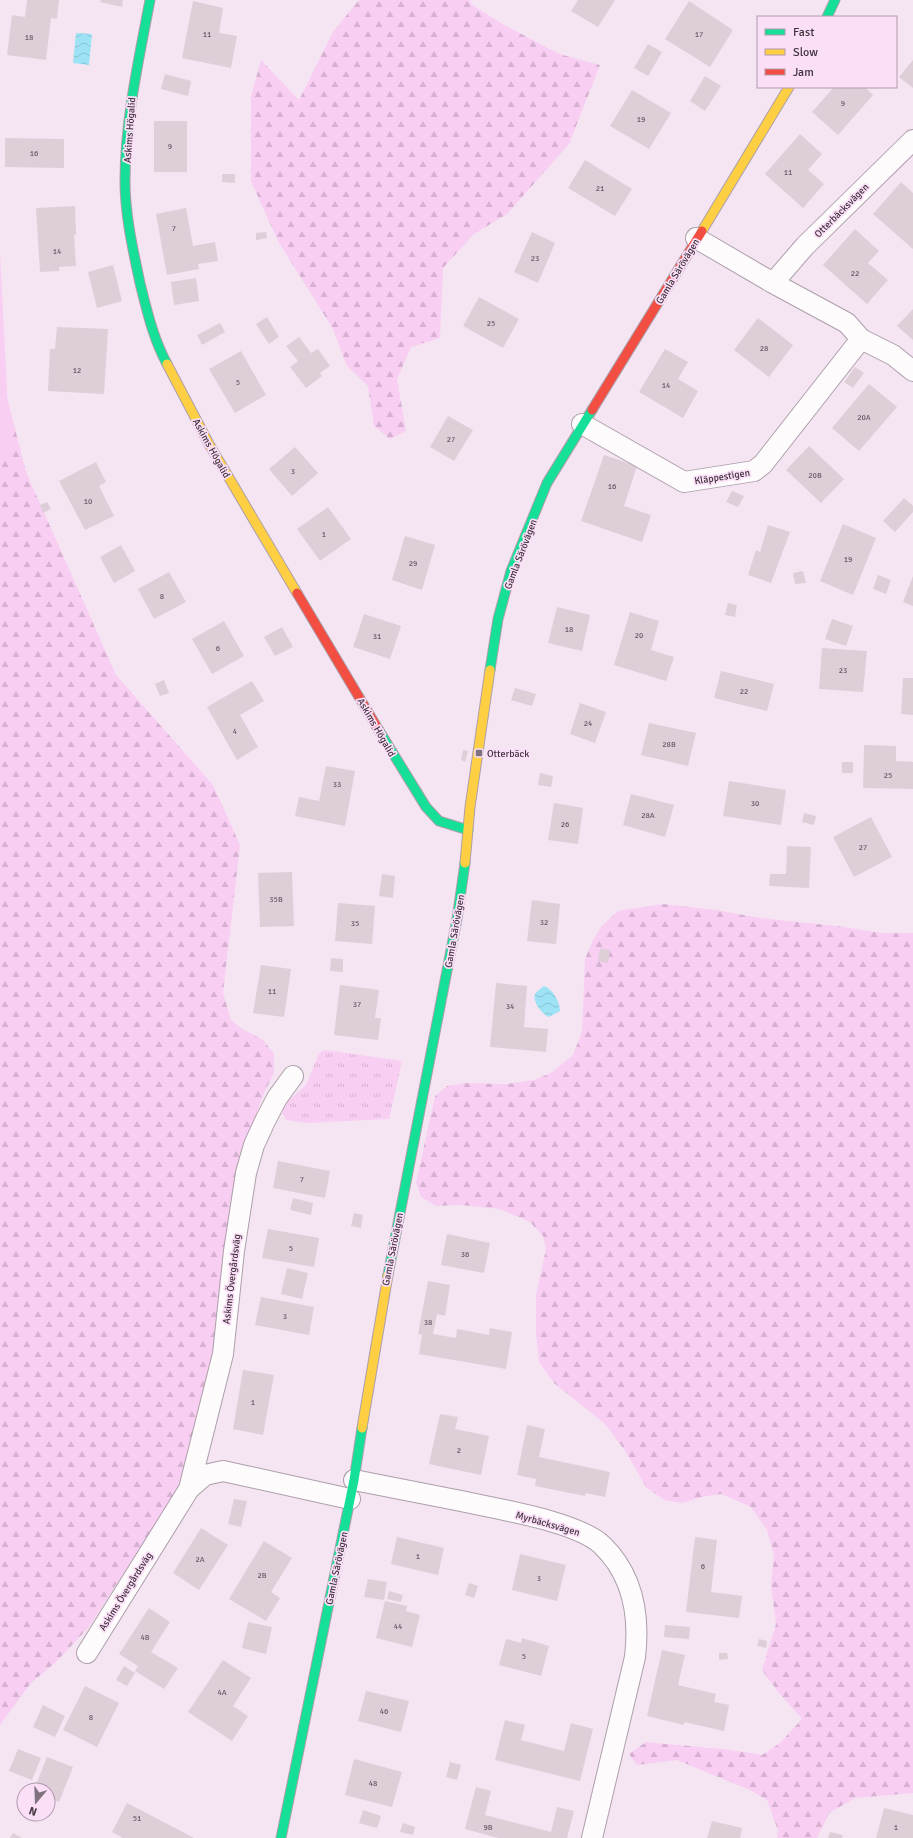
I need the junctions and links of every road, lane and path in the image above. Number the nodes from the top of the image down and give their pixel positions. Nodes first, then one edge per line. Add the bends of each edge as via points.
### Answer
1 (150, 0) edge
2 (836, 0) edge
3 (828, 16) edge
4 (788, 88) edge
5 (913, 140) edge
6 (696, 238) junction
7 (773, 284) junction
8 (861, 339) junction
9 (913, 370) edge
10 (582, 424) junction
11 (468, 830) junction
12 (293, 1076) dead end
13 (354, 1480) junction
14 (189, 1489) junction
15 (350, 1499) junction
16 (87, 1653) dead end
17 (282, 1838) edge
18 (592, 1838) edge

1 - 11 street, Askims Högalid via 132,94 125,181 134,255 150,326 162,355 209,444 406,776 439,822
2 - 3 street
4 - 6 street, Gamla Särövägen
5 - 7 street, Otterbäcksvägen via 805,246
6 - 7 street
6 - 10 street, Gamla Särövägen via 647,322
7 - 8 street via 847,323
8 - 9 street via 893,355
8 - 10 street, Kläppestigen via 763,464 754,471 684,482
10 - 11 street, Gamla Särövägen via 547,483 511,571 492,658
11 - 13 street, Gamla Särövägen via 457,919 383,1296
12 - 14 street, Askims Övergårdsväg via 265,1121 254,1145 246,1173 234,1251 223,1354
13 - 15 street, Gamla Särövägen
13 - 18 street, Myrbäcksvägen via 553,1522 576,1530 601,1545 623,1570 634,1605 636,1657
14 - 15 street, Askims Övergårdsväg via 205,1475 224,1471
14 - 16 street, Askims Övergårdsväg
15 - 17 street, Gamla Särövägen

